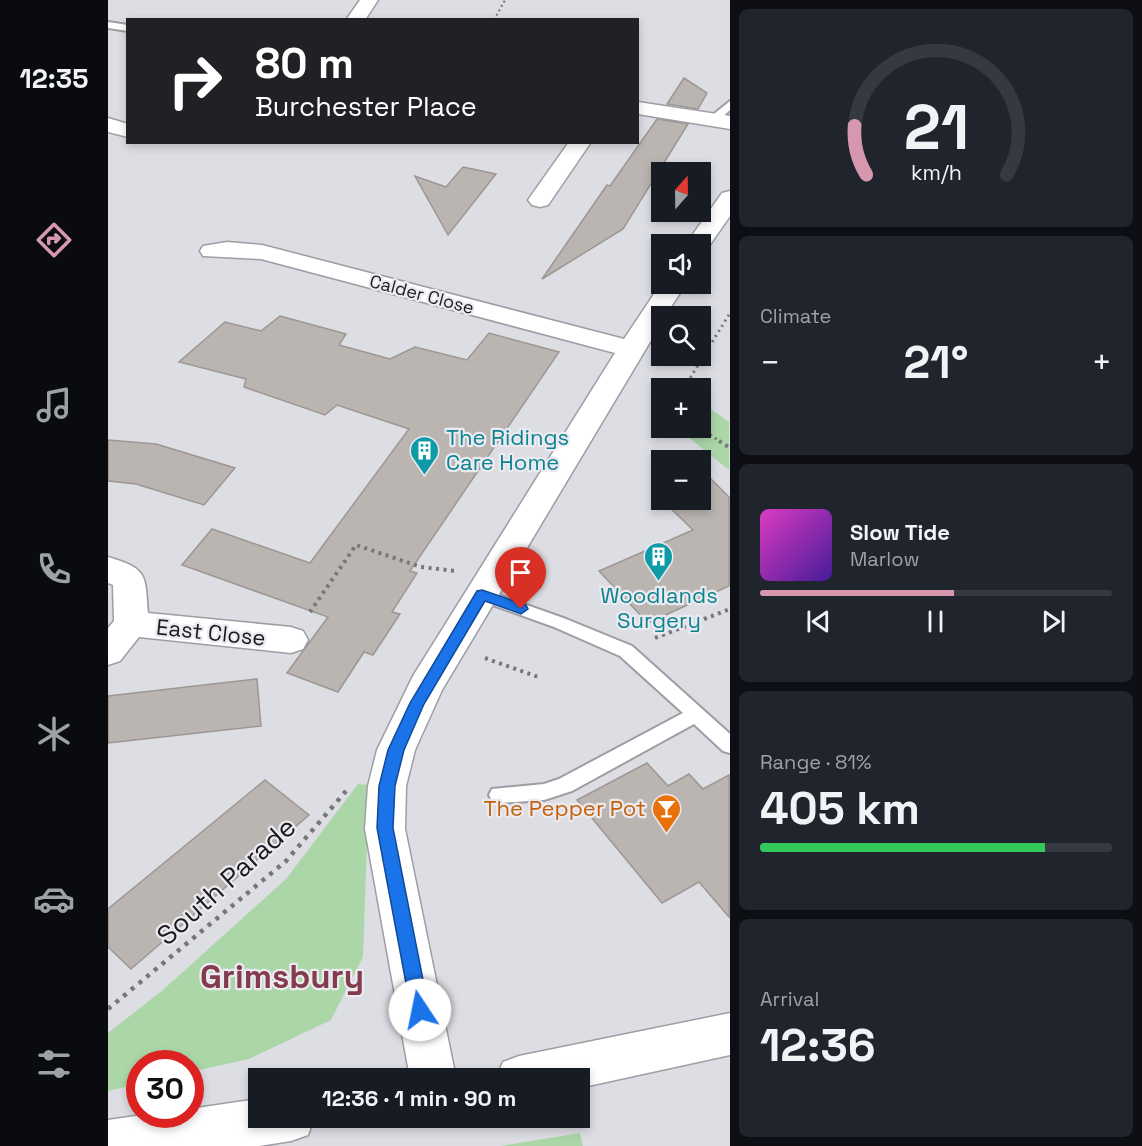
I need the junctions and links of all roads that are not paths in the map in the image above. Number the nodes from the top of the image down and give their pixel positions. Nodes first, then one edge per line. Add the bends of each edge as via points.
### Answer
1 (369, 0) edge
2 (356, 18) edge
3 (108, 26) edge
4 (126, 28) edge
5 (729, 104) edge
6 (639, 108) edge
7 (721, 122) edge
8 (108, 125) edge
9 (126, 130) edge
10 (579, 144) edge
11 (540, 200) dead end
12 (727, 204) edge
13 (705, 234) edge
14 (212, 251) dead end
15 (667, 294) edge
16 (631, 349) junction
17 (108, 569) edge
18 (488, 585) junction
19 (131, 624) junction
20 (291, 640) road end
21 (108, 652) edge
22 (696, 714) junction
23 (729, 746) edge
24 (499, 795) dead end
25 (729, 1034) edge
26 (431, 1068) edge
27 (567, 1068) edge
28 (248, 1124) edge
29 (108, 1144) edge

1 - 2 street
3 - 4 lane
5 - 7 lane
6 - 7 street
8 - 9 street
10 - 11 street
12 - 13 street
14 - 16 street, Calder Close via 262,252
15 - 16 street
16 - 18 street
17 - 19 street, East Close via 129,579
18 - 22 lane via 626,651
18 - 26 street via 417,703 396,750 387,786 385,828
19 - 20 street, East Close
19 - 21 street, East Close
22 - 23 lane
22 - 24 lane via 565,785 544,792
25 - 27 street
28 - 29 street

